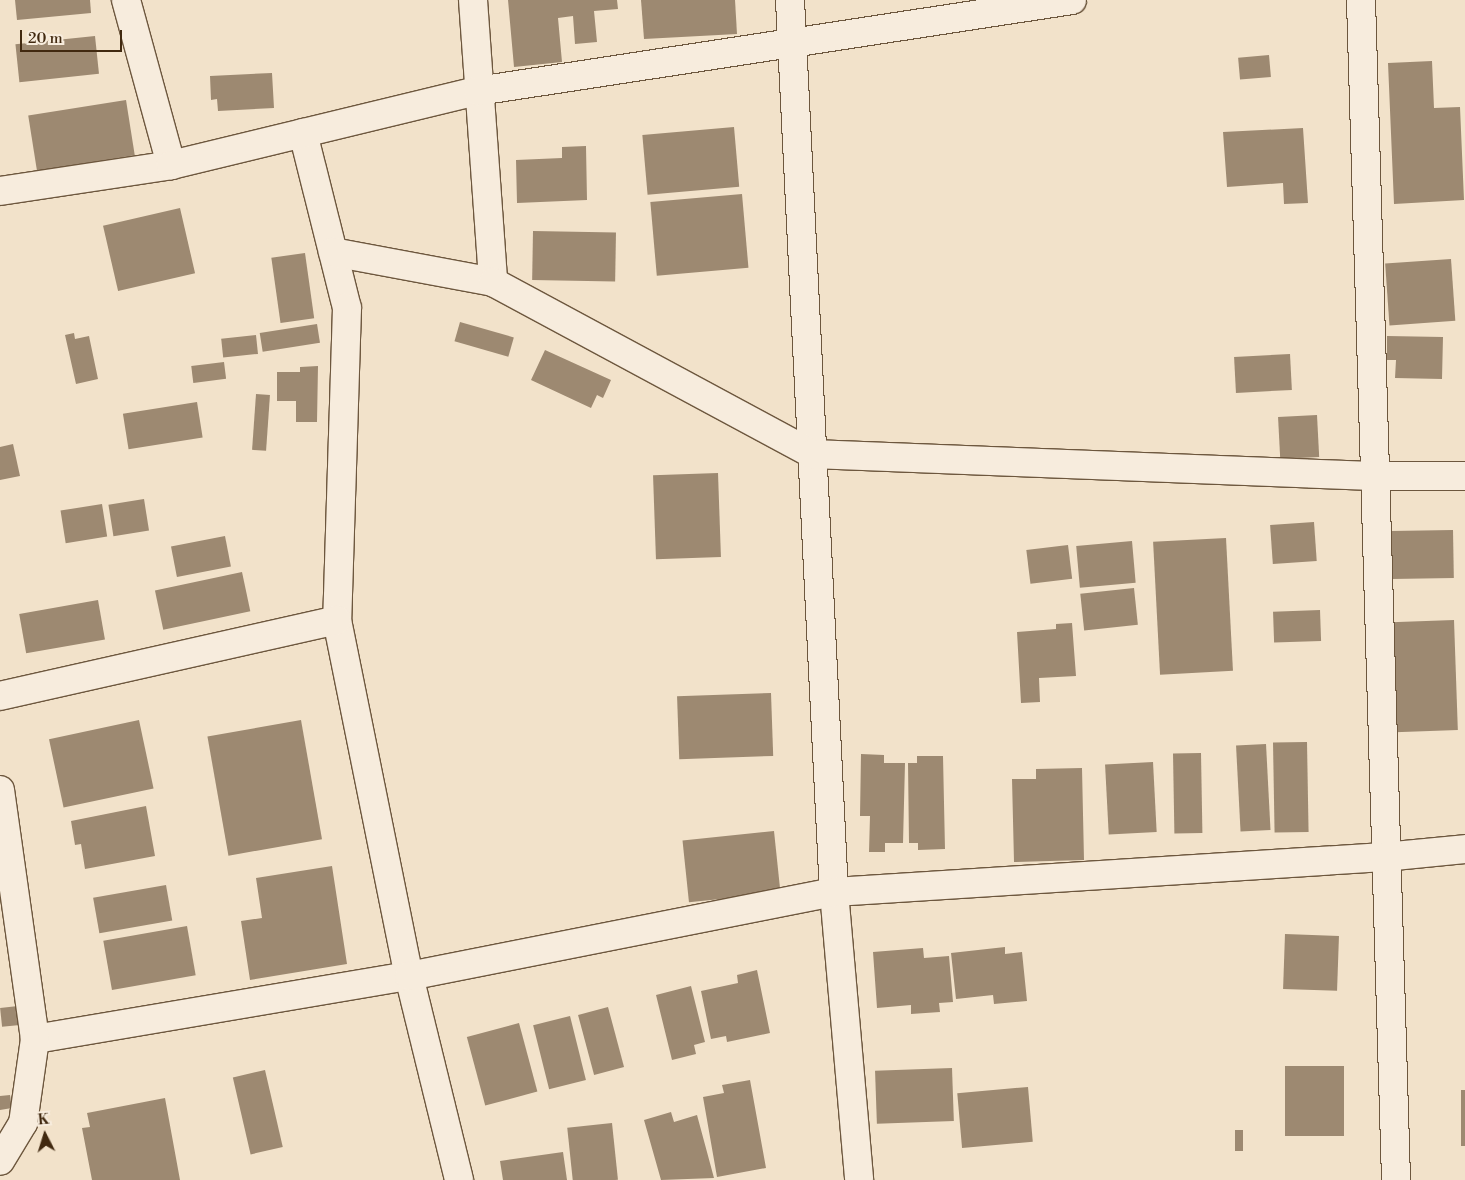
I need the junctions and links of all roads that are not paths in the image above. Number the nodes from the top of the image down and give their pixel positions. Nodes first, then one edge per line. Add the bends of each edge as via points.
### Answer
1 (126, 0) edge
2 (472, 0) edge
3 (790, 0) edge
4 (1072, 0) edge
5 (1361, 0) edge
6 (1044, 1) edge
7 (794, 42) junction
8 (478, 91) junction
9 (303, 133) junction
10 (171, 165) junction
11 (0, 191) edge
12 (333, 252) junction
13 (493, 282) junction
14 (812, 454) junction
15 (1374, 476) junction
16 (1465, 476) edge
17 (337, 620) junction
18 (0, 696) edge
19 (0, 790) edge
20 (1465, 848) edge
21 (1384, 857) junction
22 (6, 872) edge
23 (834, 892) junction
24 (409, 976) junction
25 (35, 1039) junction
26 (11, 1125) edge
27 (0, 1161) edge
28 (459, 1180) edge
29 (859, 1180) edge
30 (1396, 1180) edge

1 - 10 street
2 - 8 street
3 - 7 street
4 - 6 street
5 - 15 street
6 - 7 street
7 - 8 street
7 - 14 street
8 - 9 street
8 - 13 street
9 - 10 street
9 - 12 street
10 - 11 street
12 - 13 street
12 - 17 street via 347,308
13 - 14 street
14 - 15 street
14 - 23 street
15 - 16 street
15 - 21 street
17 - 18 street
17 - 24 street
19 - 22 street
20 - 21 street
21 - 23 street
21 - 30 street
22 - 25 street
23 - 24 street
23 - 29 street
24 - 25 street
24 - 28 street
25 - 26 street
26 - 27 street

